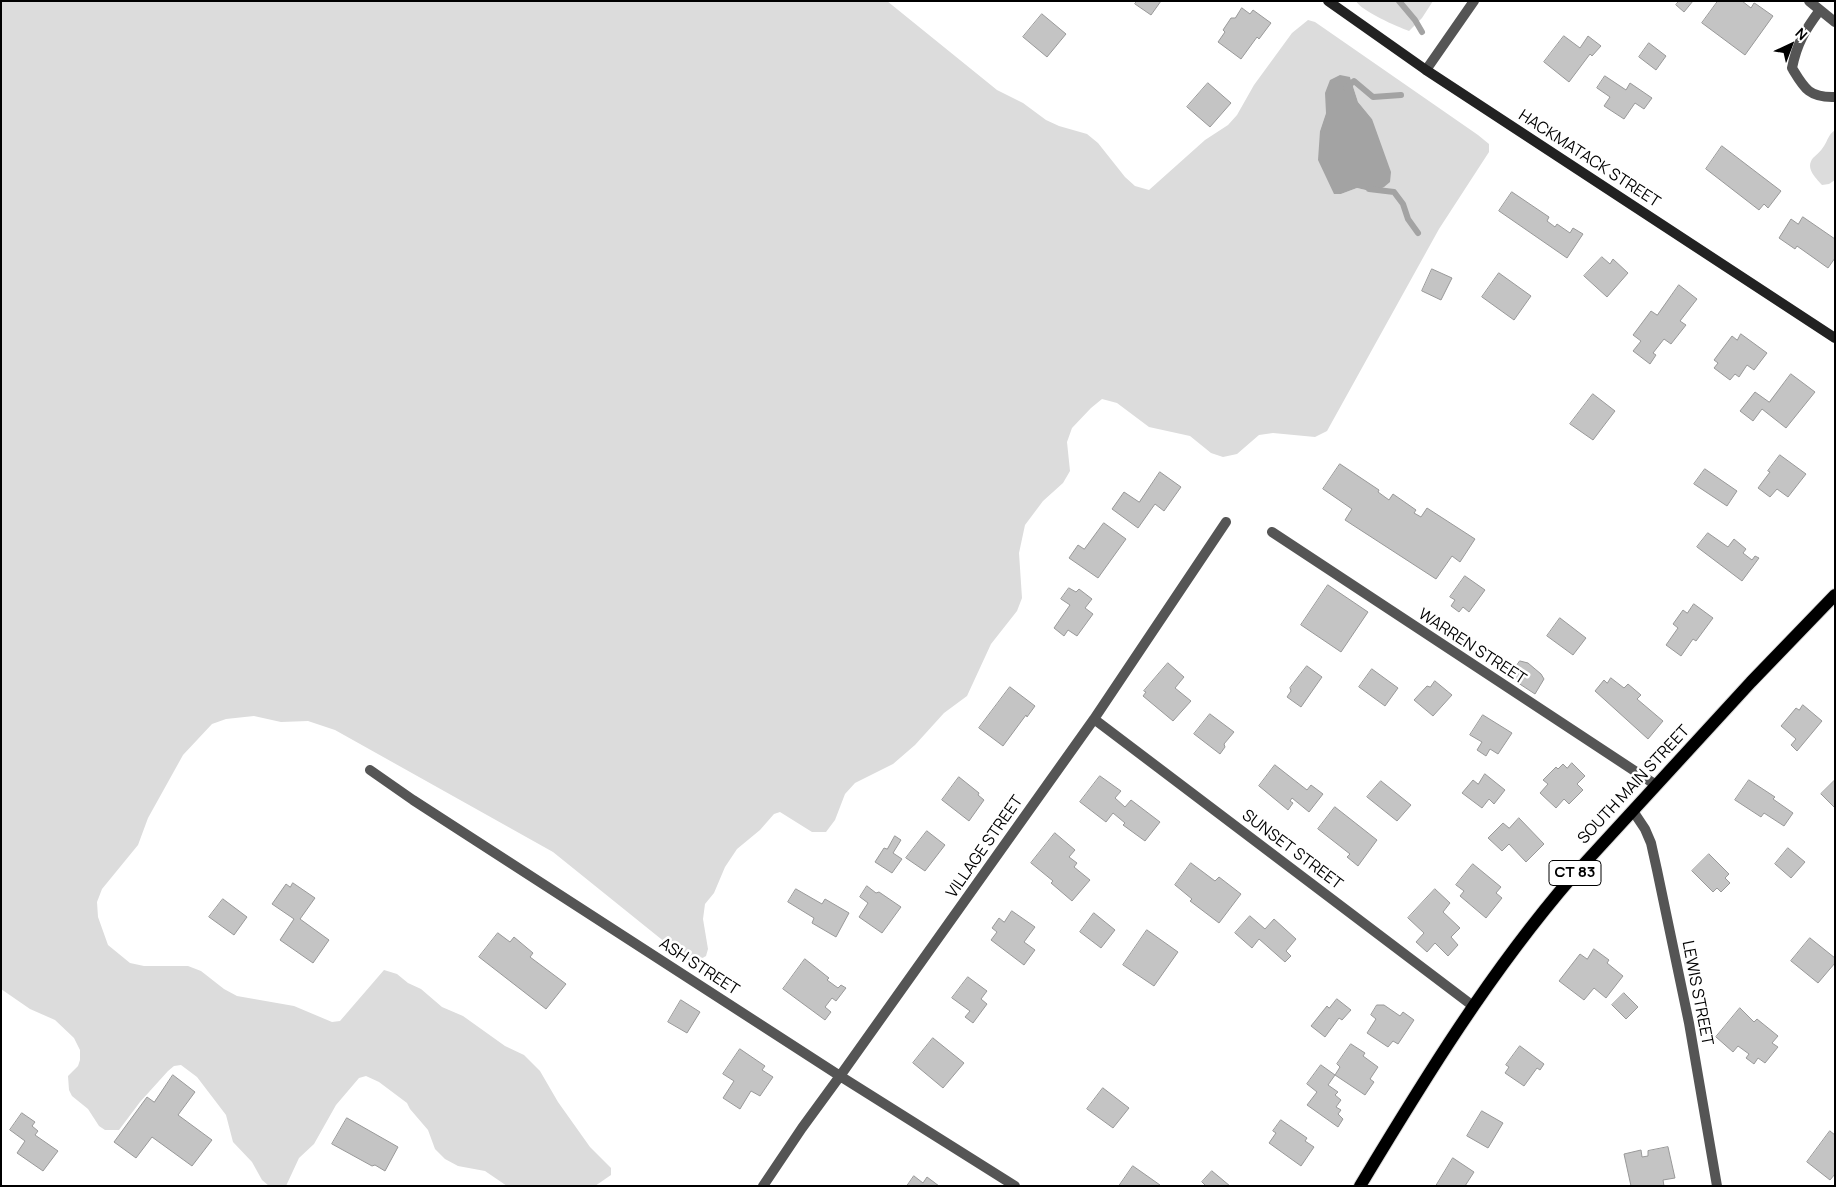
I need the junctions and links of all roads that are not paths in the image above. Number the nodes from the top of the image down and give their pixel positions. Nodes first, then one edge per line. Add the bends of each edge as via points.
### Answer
1 (1328, 1) edge
2 (1474, 1) edge
3 (1809, 1) edge
4 (1820, 10) junction
5 (1835, 22) edge
6 (1426, 70) junction
7 (1835, 97) edge
8 (1835, 338) edge
9 (1226, 522) dead end
10 (1272, 532) dead end
11 (1835, 595) edge
12 (1094, 719) junction
13 (370, 770) dead end
14 (1656, 785) junction
15 (1633, 811) junction
16 (1472, 1006) junction
17 (840, 1076) junction
18 (763, 1186) edge
19 (1015, 1186) edge
20 (1360, 1186) edge
21 (1717, 1186) edge

1 - 6 street, HACKMATACK STREET
2 - 6 street
3 - 4 street
4 - 5 street
4 - 7 street via 1804,30 1792,68 1812,94
6 - 8 street, HACKMATACK STREET
9 - 12 street, VILLAGE STREET
10 - 14 street, WARREN STREET
11 - 14 main road, SOUTH MAIN STREET / CT 83
12 - 16 street, SUNSET STREET
12 - 17 street, VILLAGE STREET
13 - 17 street, ASH STREET
14 - 15 main road, SOUTH MAIN STREET / CT 83
15 - 16 main road, SOUTH MAIN STREET / CT 83 via 1544,910
15 - 21 street, LEWIS STREET via 1651,843 1691,1033
16 - 20 main road, SOUTH MAIN STREET / CT 83
17 - 18 street, VILLAGE STREET
17 - 19 street, ASH STREET

